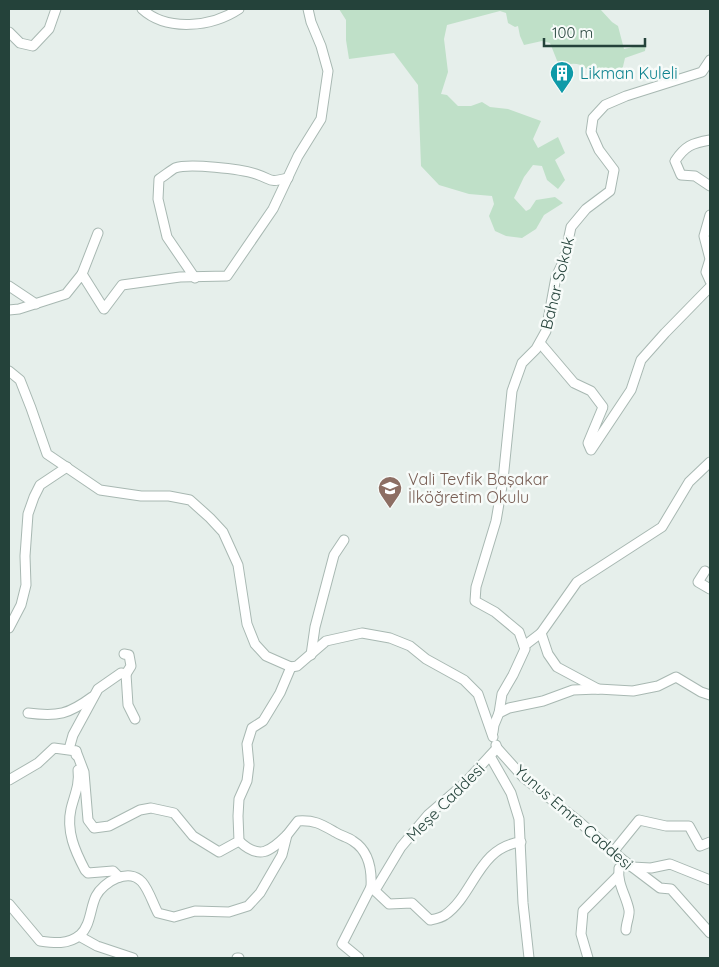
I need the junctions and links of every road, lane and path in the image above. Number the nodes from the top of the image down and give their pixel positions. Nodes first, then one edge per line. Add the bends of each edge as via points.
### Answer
1 (56, 9) edge
2 (142, 9) edge
3 (239, 9) edge
4 (308, 9) edge
5 (9, 32) edge
6 (710, 60) edge
7 (710, 140) edge
8 (288, 178) junction
9 (710, 186) edge
10 (710, 215) edge
11 (98, 233) dead end
12 (82, 274) junction
13 (195, 278) junction
14 (710, 281) edge
15 (9, 286) edge
16 (710, 287) edge
17 (36, 304) junction
18 (9, 310) edge
19 (540, 343) junction
20 (9, 371) edge
21 (710, 462) edge
22 (67, 467) junction
23 (344, 540) dead end
24 (705, 571) dead end
25 (710, 589) edge
26 (9, 628) edge
27 (541, 633) junction
28 (524, 646) junction
29 (124, 654) dead end
30 (311, 655) junction
31 (291, 666) junction
32 (126, 674) junction
33 (598, 689) junction
34 (95, 695) junction
35 (710, 696) edge
36 (28, 713) dead end
37 (499, 713) junction
38 (135, 719) dead end
39 (493, 737) junction
40 (497, 748) junction
41 (73, 750) junction
42 (490, 756) junction
43 (9, 780) edge
44 (287, 835) junction
45 (240, 841) junction
46 (521, 842) junction
47 (710, 842) edge
48 (613, 852) junction
49 (630, 866) junction
50 (119, 876) junction
51 (618, 876) junction
52 (710, 880) edge
53 (371, 887) junction
54 (9, 904) edge
55 (626, 930) dead end
56 (710, 933) edge
57 (79, 936) junction
58 (133, 958) edge
59 (359, 958) edge
60 (529, 958) edge
61 (588, 958) edge

1 - 5 street via 48,29 33,46 20,44
2 - 3 street via 156,19 182,24 220,19
4 - 8 street via 328,71 320,119
6 - 19 street, Bahar Sokak via 702,72 626,96 605,105 593,118 591,132 614,170 610,191 586,209 571,227 564,260 556,277 546,331
7 - 9 street via 683,149 675,162 681,175 695,176
8 - 13 street via 273,209 227,276
8 - 13 street via 273,182 256,174 196,167 176,168 159,179 158,199 167,237
10 - 14 street via 704,236 710,259 706,272
11 - 12 street
12 - 13 street via 104,309 122,285
12 - 17 street via 66,294
15 - 17 street
16 - 19 street via 642,360 631,390 591,450 588,443 603,407 591,391 574,383
17 - 18 street
19 - 28 street, Bahar Sokak via 522,363 512,391 504,480 475,601 495,612 519,632
20 - 22 street via 20,380 46,454
21 - 27 street via 689,482 662,527 577,582
22 - 26 street via 40,485 34,497 28,514 26,585
22 - 31 street via 100,490 190,500 223,532 238,565 247,624 254,644 266,656
23 - 30 street via 334,555
24 - 25 street via 698,582
27 - 28 street
27 - 33 street via 548,654 557,667
28 - 37 street via 514,675 502,694
29 - 32 street via 128,655 131,666
30 - 31 street, Yunus Emre Caddesi
30 - 39 street, Yunus Emre Caddesi via 326,642 362,634 390,638 410,646 464,680 478,694
31 - 45 street via 280,693 263,721 252,728 247,744 249,765 238,816
32 - 34 street via 121,673 98,689
32 - 38 street via 128,705
33 - 35 street via 633,691 658,686 676,677
33 - 37 street via 573,690
34 - 36 street via 66,712 50,716
34 - 41 street via 73,735
37 - 39 street
39 - 40 street, Yunus Emre Caddesi
40 - 42 street, Meşe Caddesi
40 - 48 street, Yunus Emre Caddesi via 524,778
41 - 43 street via 54,748 38,763
41 - 45 street via 84,772 88,820 94,828 109,826 151,808 174,813 193,836 218,852
41 - 50 street via 79,778 69,821 73,848 88,873 112,871
42 - 46 street via 512,793
42 - 53 street, Meşe Caddesi via 428,815 401,847 377,887
44 - 45 street via 263,853 248,849
44 - 50 street via 282,855 260,893 248,906 228,912 195,911 174,917 158,913 141,881
44 - 53 street via 298,821 307,821 321,823 353,840 370,863
46 - 53 street via 497,851 444,916 430,920 412,902 390,904
46 - 60 street
47 - 48 street via 700,846 689,826 666,826 639,820
48 - 49 street, Yunus Emre Caddesi
49 - 51 street via 619,868
49 - 52 street via 651,868 670,864
49 - 56 street, Yunus Emre Caddesi via 660,888 672,889
50 - 57 street via 96,894 86,929
51 - 55 street via 630,913
51 - 61 street via 583,911 581,934
53 - 59 street via 342,944
54 - 57 street via 40,941 64,943
57 - 58 street

